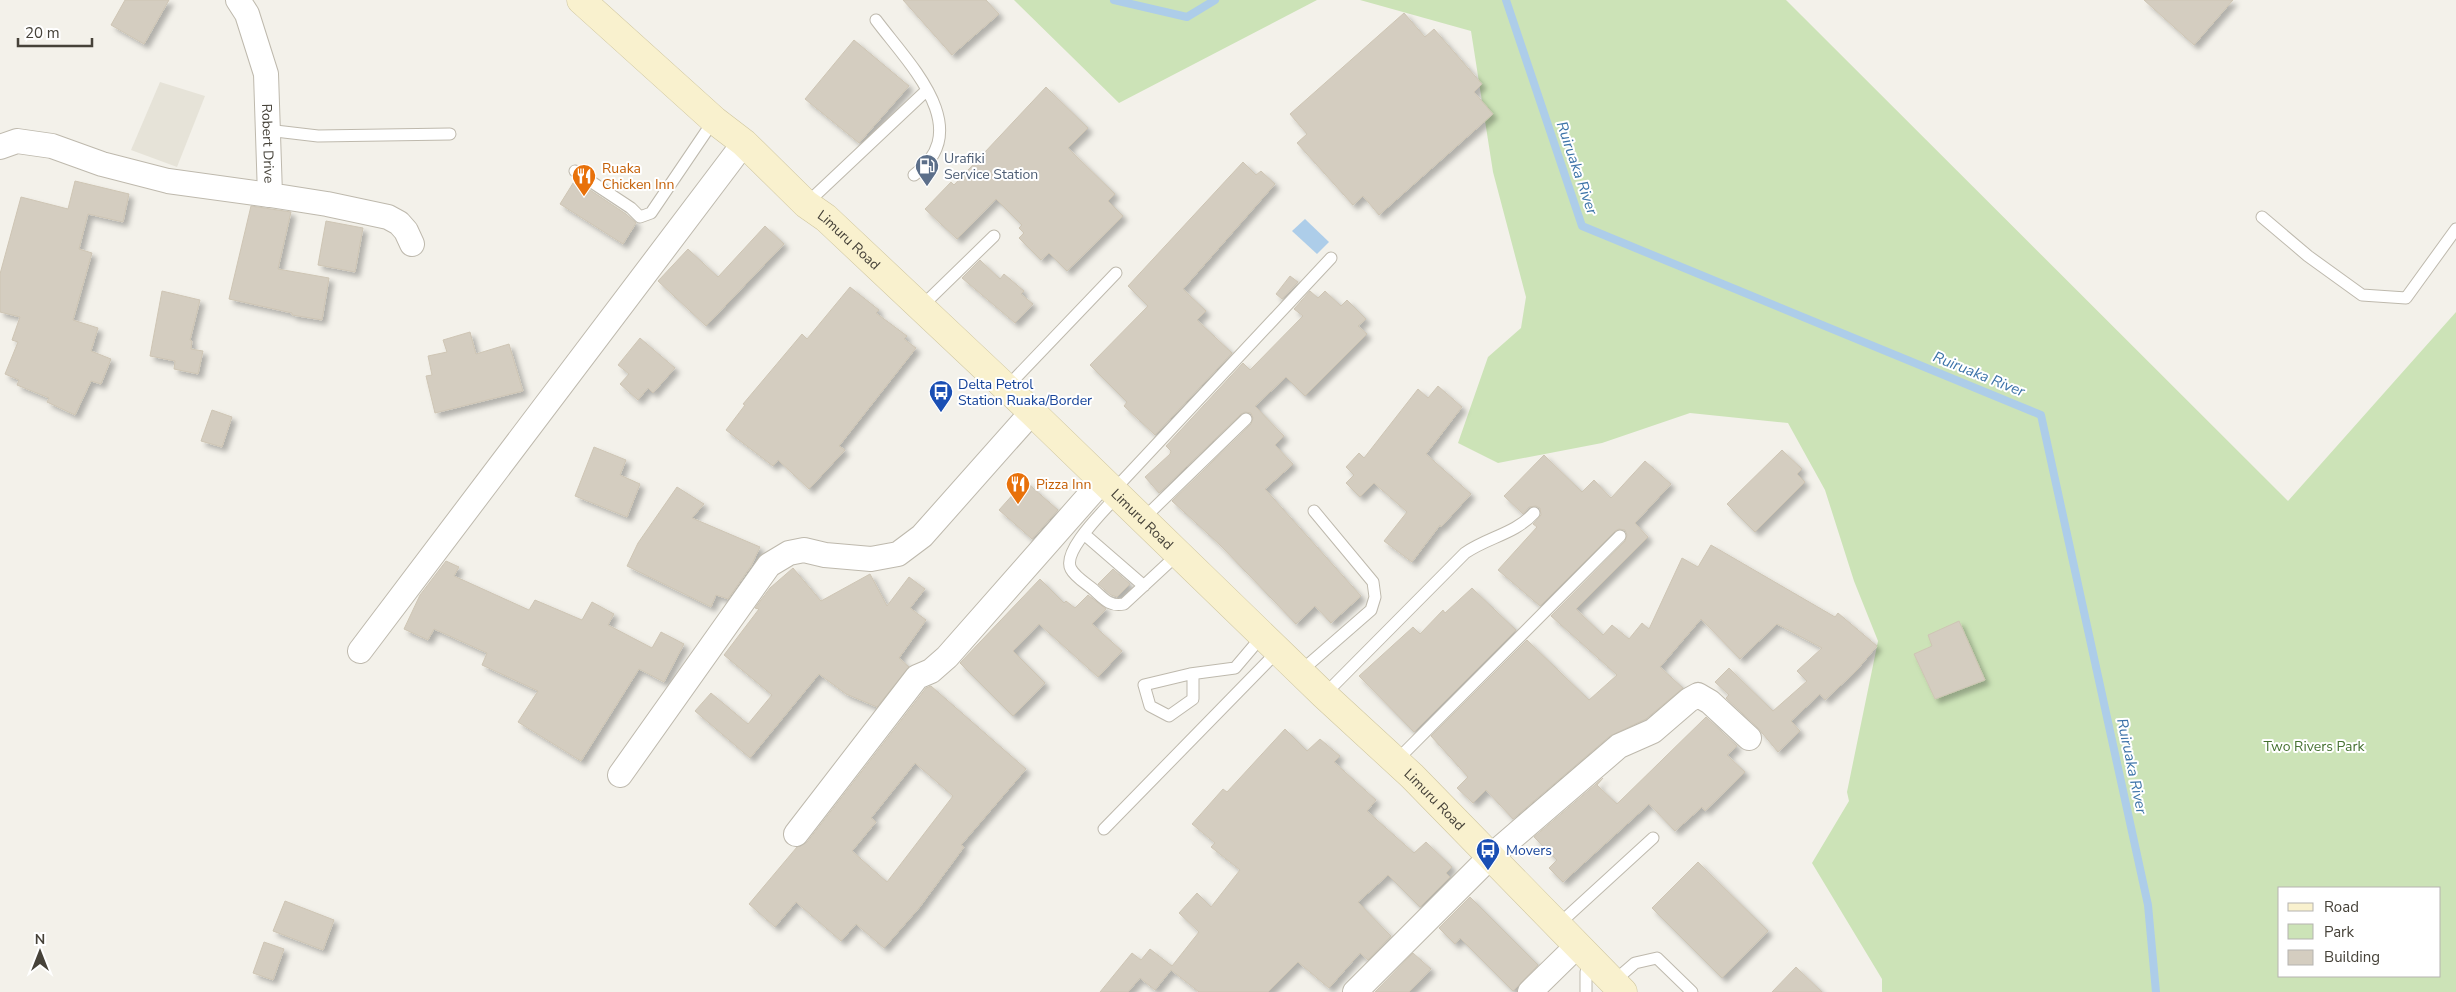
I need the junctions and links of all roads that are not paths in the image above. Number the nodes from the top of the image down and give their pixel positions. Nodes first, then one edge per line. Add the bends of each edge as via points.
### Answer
1 (238, 0) edge
2 (581, 0) edge
3 (876, 20) dead end
4 (927, 90) junction
5 (714, 120) junction
6 (267, 130) junction
7 (450, 134) dead end
8 (744, 143) junction
9 (0, 147) edge
10 (575, 171) dead end
11 (914, 175) dead end
12 (270, 195) junction
13 (806, 204) junction
14 (2262, 217) dead end
15 (2456, 229) edge
16 (994, 236) dead end
17 (412, 244) dead end
18 (1332, 258) dead end
19 (1116, 273) dead end
20 (920, 308) junction
21 (1006, 388) junction
22 (1032, 412) junction
23 (1246, 419) dead end
24 (1111, 489) junction
25 (1314, 511) dead end
26 (1534, 513) dead end
27 (1141, 520) junction
28 (1084, 534) junction
29 (1620, 536) dead end
30 (1178, 554) junction
31 (1144, 586) junction
32 (1271, 643) junction
33 (360, 651) dead end
34 (1301, 672) junction
35 (1193, 674) junction
36 (1324, 694) junction
37 (1749, 738) dead end
38 (1397, 760) junction
39 (620, 775) dead end
40 (1104, 829) dead end
41 (796, 834) dead end
42 (1652, 838) dead end
43 (1491, 856) junction
44 (1558, 924) junction
45 (1585, 952) junction
46 (1618, 987) edge
47 (1355, 992) edge
48 (1530, 992) edge
49 (1586, 992) edge
50 (1692, 992) edge

1 - 6 street, Robert Drive via 247,14 266,74
2 - 5 main road, Limuru Road
3 - 4 lane
4 - 11 lane via 936,107 941,137 934,157
4 - 13 lane
5 - 8 main road, Limuru Road
5 - 10 lane via 651,213 640,217
6 - 7 lane via 318,136
6 - 12 street, Robert Drive
8 - 13 main road, Limuru Road
8 - 33 street
9 - 12 street via 17,141 52,146 102,164 168,181
12 - 17 street, Robert Drive via 388,217 399,223
13 - 20 main road, Limuru Road via 826,218
14 - 15 lane via 2362,295 2406,298
16 - 20 lane
18 - 24 lane
19 - 21 lane
20 - 21 main road, Limuru Road
21 - 22 main road, Limuru Road
22 - 24 main road, Limuru Road
22 - 39 street via 922,536 898,554 871,560 825,556 804,550 789,553 769,565
23 - 27 lane
24 - 27 main road, Limuru Road
24 - 28 lane
24 - 41 street via 947,657 931,671 917,677
25 - 34 lane via 1373,582 1375,597 1370,610
26 - 36 lane via 1518,527 1479,543 1465,553
27 - 30 main road, Limuru Road
28 - 31 lane
28 - 31 lane via 1076,543 1070,566 1108,603 1124,604
29 - 38 lane
30 - 31 lane
30 - 32 main road, Limuru Road
32 - 34 main road, Limuru Road
32 - 35 lane via 1235,668
32 - 40 lane
34 - 36 main road, Limuru Road
35 - 35 lane via 1144,685 1150,706 1169,716 1193,699
36 - 38 main road, Limuru Road
37 - 43 street via 1698,695 1652,731 1619,746
38 - 43 main road, Limuru Road
42 - 44 lane
43 - 44 main road, Limuru Road
43 - 47 street
44 - 45 main road, Limuru Road
45 - 46 main road, Limuru Road
45 - 48 street
45 - 49 lane
46 - 50 lane via 1636,963 1658,958

